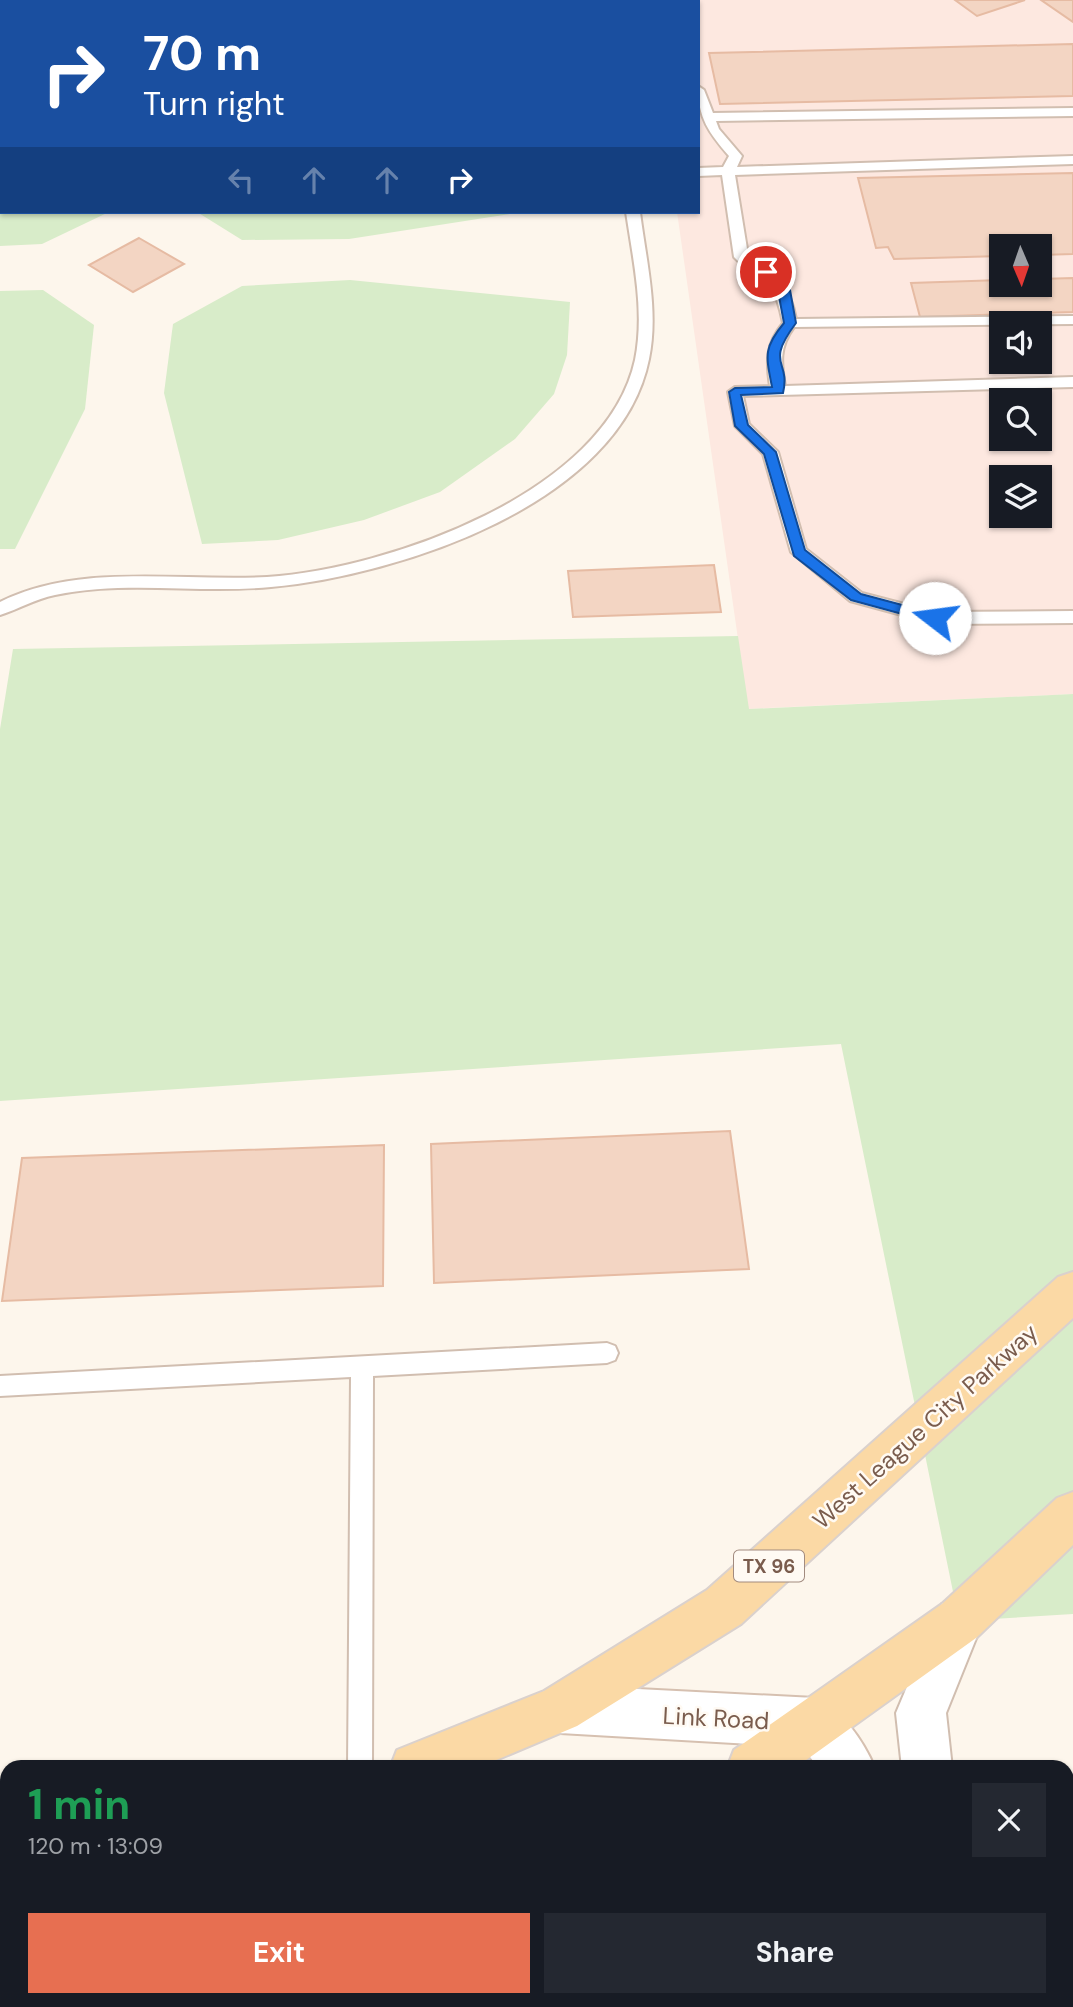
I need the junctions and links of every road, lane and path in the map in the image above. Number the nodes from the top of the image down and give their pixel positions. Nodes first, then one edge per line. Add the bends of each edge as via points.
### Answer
1 (700, 95) edge
2 (1073, 112) edge
3 (708, 117) junction
4 (1073, 160) edge
5 (728, 171) junction
6 (700, 172) edge
7 (633, 214) edge
8 (1073, 320) edge
9 (790, 323) junction
10 (1073, 382) edge
11 (778, 390) junction
12 (0, 609) edge
13 (1073, 617) edge
14 (1073, 1291) edge
15 (607, 1353) dead end
16 (362, 1366) junction
17 (0, 1386) edge
18 (1073, 1514) edge
19 (960, 1621) junction
20 (560, 1709) junction
21 (815, 1723) junction
22 (360, 1760) edge
23 (435, 1760) edge
24 (763, 1760) edge
25 (844, 1760) edge
26 (926, 1760) edge

1 - 3 lane
2 - 3 lane
3 - 5 lane via 713,130 736,156
4 - 5 lane
5 - 6 lane
5 - 9 lane via 741,257 784,290
7 - 12 lane via 645,303 642,360 619,416 561,478 496,514 371,564 272,582 85,585 34,592
8 - 9 lane
9 - 11 lane via 772,353
10 - 11 lane
11 - 13 lane via 735,392 742,426 770,452 799,552 856,597 935,618
14 - 20 main road, West League City Parkway / TX 96 via 724,1607
15 - 16 lane
16 - 17 lane
16 - 22 lane
18 - 19 main road
19 - 21 main road
19 - 26 street via 921,1713
20 - 21 street, Link Road
20 - 23 main road, West League City Parkway / TX 96
21 - 24 main road
21 - 25 street

